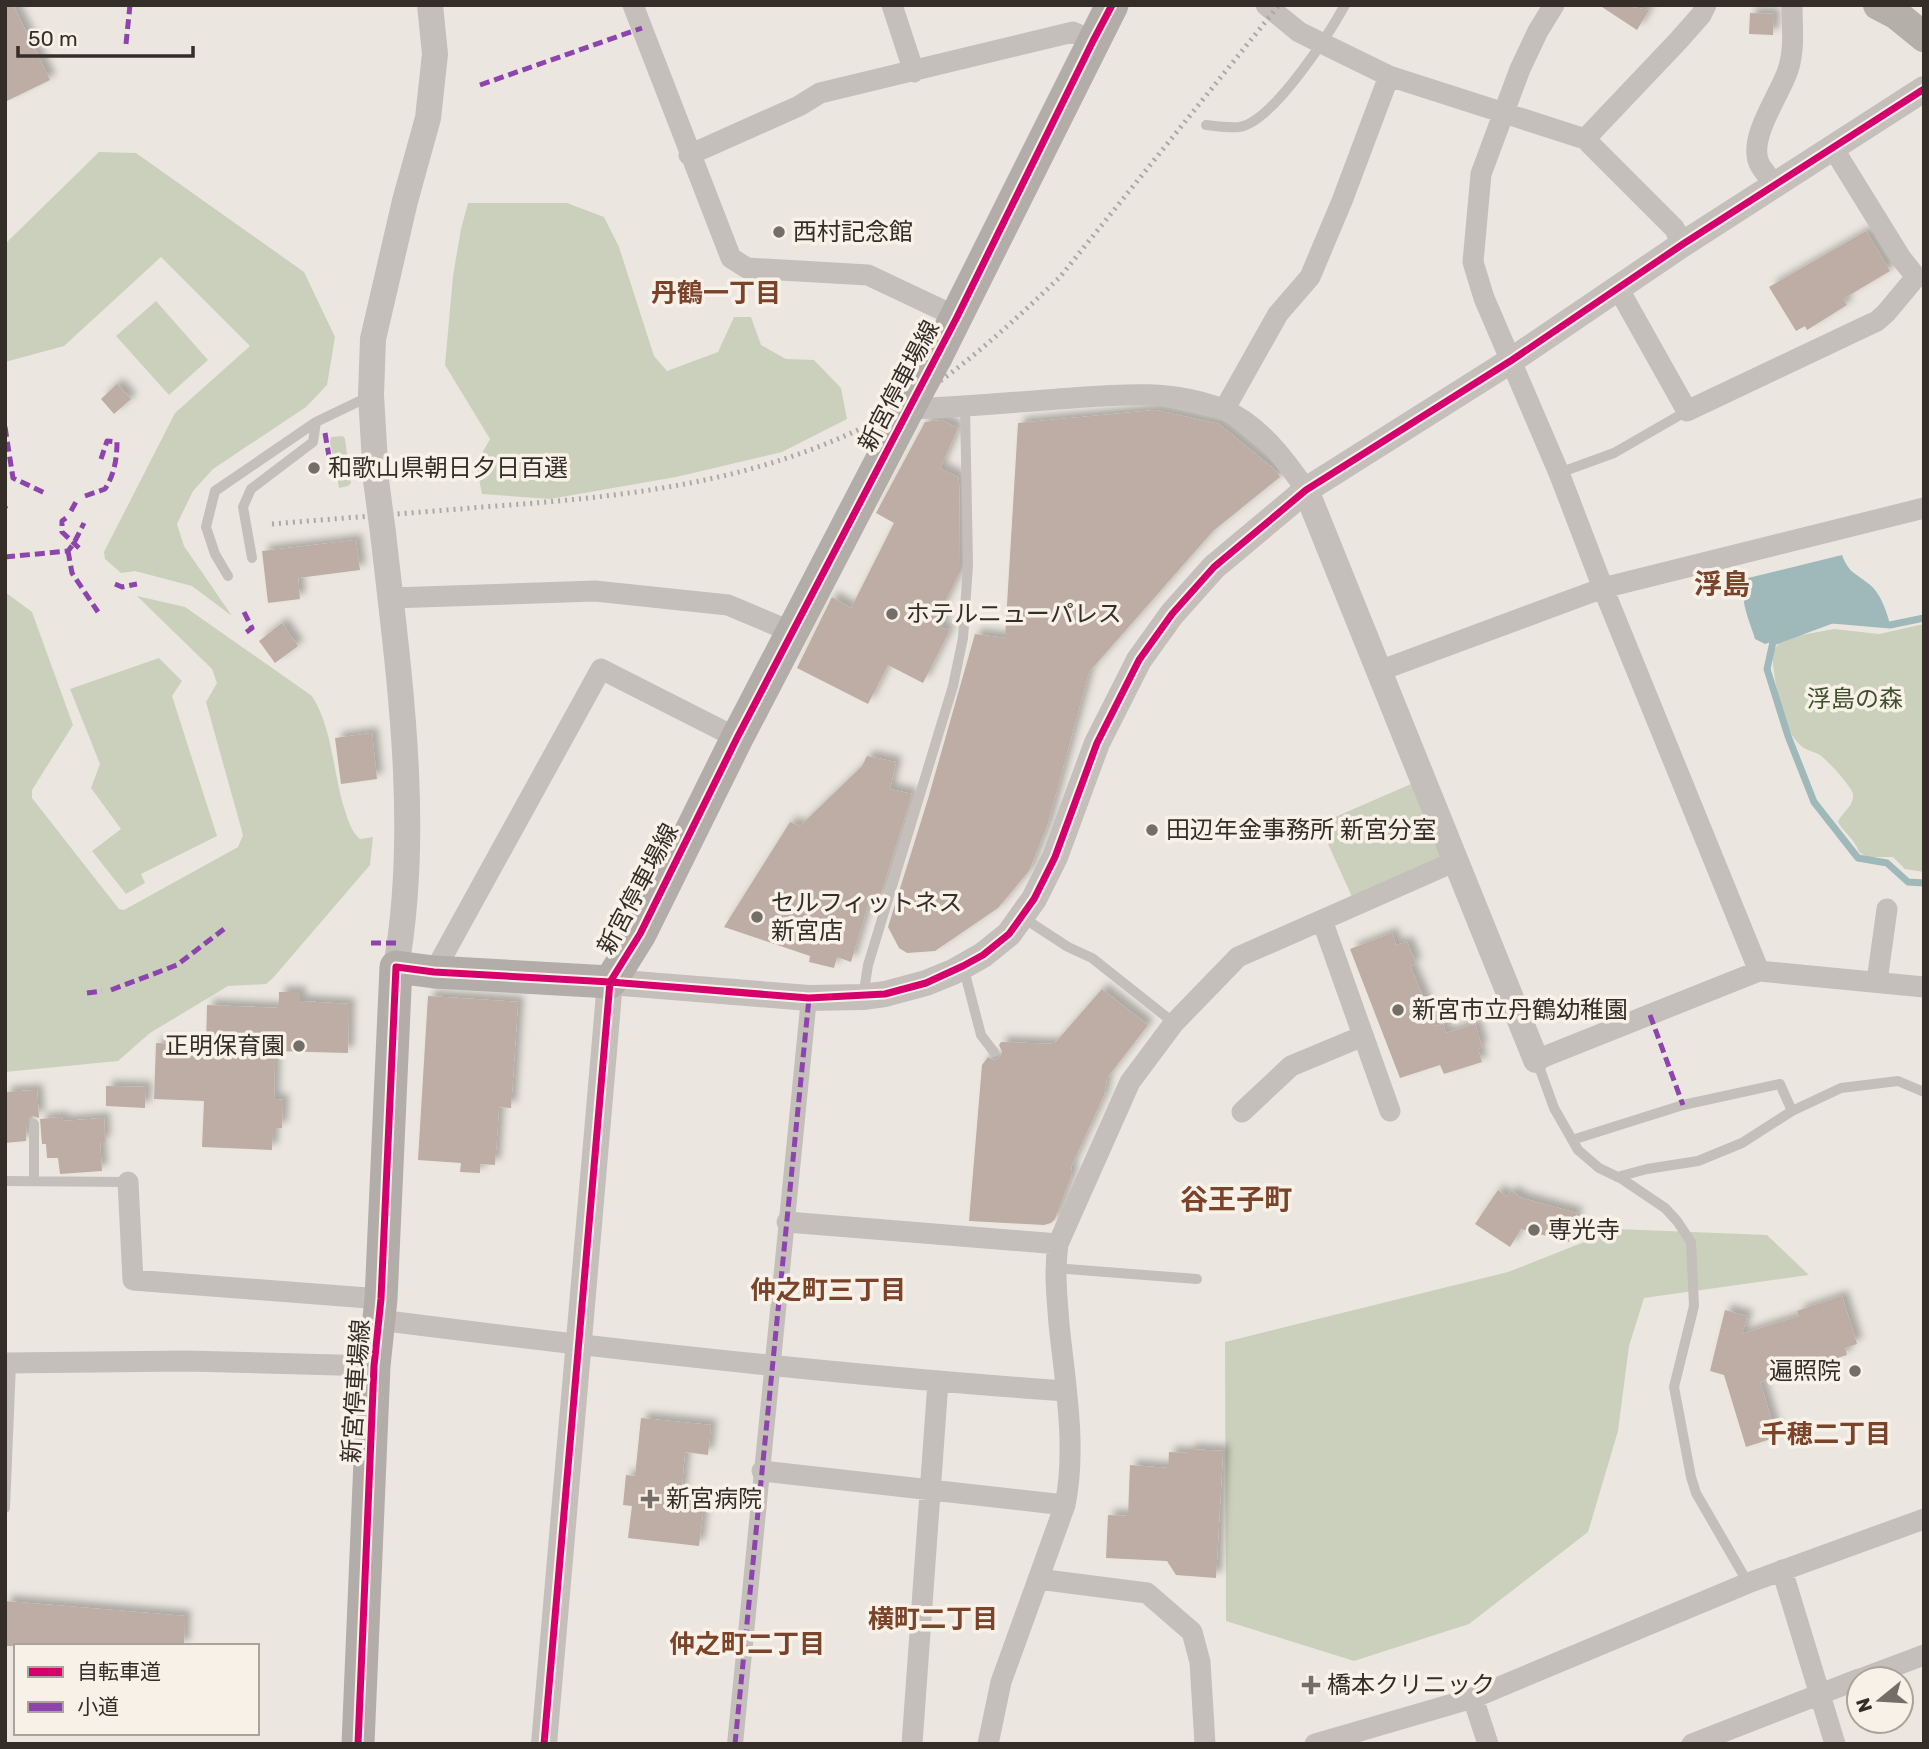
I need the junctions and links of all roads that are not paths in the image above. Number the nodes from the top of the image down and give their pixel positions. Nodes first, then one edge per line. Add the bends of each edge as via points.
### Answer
1 (430, 5) edge
2 (633, 5) edge
3 (892, 5) edge
4 (1112, 5) edge
5 (1266, 5) edge
6 (1345, 5) edge
7 (1706, 5) edge
8 (1792, 5) edge
9 (1878, 5) edge
10 (1548, 8) edge
11 (1924, 37) edge
12 (1093, 41) junction
13 (1323, 45) junction
14 (914, 72) junction
15 (1389, 76) junction
16 (1924, 89) edge
17 (1503, 112) junction
18 (1206, 125) dead end
19 (1585, 139) junction
20 (1833, 148) junction
21 (689, 155) junction
22 (1775, 185) junction
23 (1683, 244) junction
24 (1920, 273) edge
25 (1618, 288) junction
26 (957, 317) junction
27 (1512, 360) junction
28 (371, 395) junction
29 (965, 407) junction
30 (908, 409) junction
31 (1224, 410) junction
32 (1687, 411) junction
33 (316, 422) junction
34 (1559, 473) junction
35 (1306, 490) junction
36 (1924, 508) edge
37 (252, 558) dead end
38 (228, 576) dead end
39 (1603, 588) junction
40 (391, 598) junction
41 (792, 632) junction
42 (1379, 671) junction
43 (737, 738) junction
44 (1456, 861) junction
45 (1887, 909) dead end
46 (1022, 916) junction
47 (1322, 920) junction
48 (963, 966) junction
49 (396, 967) junction
50 (1759, 971) junction
51 (434, 972) junction
52 (1877, 981) junction
53 (610, 982) junction
54 (1924, 987) edge
55 (863, 997) junction
56 (809, 998) junction
57 (1174, 1023) junction
58 (1363, 1036) junction
59 (994, 1052) dead end
60 (1536, 1060) junction
61 (1924, 1092) edge
62 (1390, 1111) dead end
63 (1792, 1111) junction
64 (1242, 1112) dead end
65 (34, 1124) dead end
66 (1572, 1140) junction
67 (1617, 1177) junction
68 (5, 1181) edge
69 (34, 1181) junction
70 (128, 1182) joint
71 (786, 1223) junction
72 (1058, 1244) junction
73 (1054, 1268) junction
74 (1197, 1279) dead end
75 (380, 1309) junction
76 (578, 1346) junction
77 (8, 1364) edge
78 (772, 1365) junction
79 (374, 1366) junction
80 (938, 1382) junction
81 (1066, 1391) junction
82 (762, 1471) junction
83 (930, 1490) junction
84 (1065, 1506) junction
85 (5, 1508) edge
86 (1924, 1519) edge
87 (1782, 1570) junction
88 (1038, 1579) junction
89 (1748, 1583) junction
90 (1924, 1656) edge
91 (1899, 1665) edge
92 (1845, 1684) edge
93 (1819, 1694) junction
94 (1473, 1698) junction
95 (358, 1744) edge
96 (544, 1744) edge
97 (735, 1744) edge
98 (912, 1744) edge
99 (988, 1744) edge
100 (1205, 1744) edge
101 (1315, 1744) edge
102 (1488, 1744) edge
103 (1692, 1744) edge
104 (1835, 1744) edge

1 - 28 street via 435,54 428,118 373,339
2 - 21 street
3 - 14 street
4 - 12 main road, 新宮停車場線
5 - 13 street
6 - 13 lane
7 - 19 street
8 - 22 street via 1788,70 1757,147 1759,162
9 - 11 main road
10 - 17 street
12 - 14 street via 1073,32
12 - 26 main road, 新宮停車場線
13 - 15 street
13 - 18 lane via 1265,112 1241,127
14 - 21 street via 820,93
15 - 17 street
15 - 31 street via 1310,277 1278,314
16 - 20 street
17 - 19 street
17 - 27 street via 1481,174 1473,262
19 - 23 street via 1674,228
20 - 22 street
20 - 24 street via 1901,258
21 - 26 street via 731,258 747,268 868,275
22 - 23 street
23 - 25 street
24 - 32 street via 1877,321
25 - 27 street
25 - 32 street
26 - 30 main road, 新宮停車場線, bridge
27 - 34 street
27 - 35 street
28 - 33 lane
28 - 40 street, bridge
29 - 30 street
29 - 31 street via 1142,393 1182,397
29 - 55 lane via 968,565 963,638 953,686 868,965
30 - 41 main road, 新宮停車場線
31 - 35 street via 1283,456
32 - 34 lane via 1614,453
33 - 37 lane via 313,442 251,489 243,507
33 - 38 lane via 215,491 206,527
34 - 39 street
35 - 42 street
35 - 46 street via 1214,567 1139,660 1097,743 1055,857
36 - 39 street
39 - 42 street
39 - 50 street
40 - 41 street via 595,592 728,605
40 - 49 street via 405,749 407,882
41 - 43 main road, 新宮停車場線
42 - 44 street
43 - 51 street via 601,669
43 - 53 main road, 新宮停車場線 via 640,934
44 - 47 street
44 - 60 street
45 - 52 street
46 - 48 street via 1009,934
46 - 57 lane via 1092,958
47 - 57 street via 1238,957
47 - 58 street
48 - 55 street via 926,983
48 - 59 lane via 981,1035
49 - 51 main road, 新宮停車場線
49 - 75 main road, 新宮停車場線
50 - 52 street
50 - 60 street
51 - 53 main road, 新宮停車場線
52 - 54 street
53 - 56 street
53 - 76 street
55 - 56 street
56 - 71 street
57 - 72 street via 1130,1082
58 - 62 street
58 - 64 street via 1291,1066
60 - 66 lane
61 - 63 lane via 1898,1081 1841,1088
63 - 66 lane via 1780,1084 1683,1105
63 - 67 lane via 1742,1143 1698,1161
65 - 69 lane
66 - 67 lane via 1599,1168
67 - 89 lane via 1665,1208 1690,1242 1695,1306 1674,1387 1696,1493
68 - 69 lane
69 - 70 lane
70 - 75 street via 133,1280
71 - 72 street
71 - 78 street
72 - 73 street
73 - 74 lane
73 - 81 street
75 - 76 street
75 - 79 main road, 新宮停車場線
76 - 78 street
76 - 96 street
77 - 79 street via 187,1361
77 - 85 lane
78 - 80 street
78 - 82 street
79 - 95 main road, 新宮停車場線
80 - 81 street
80 - 83 street
81 - 84 street via 1070,1477
82 - 83 street
82 - 97 street
83 - 84 street
83 - 98 street
84 - 88 street
86 - 87 street
87 - 89 street
87 - 93 street
88 - 99 street via 1001,1682
88 - 100 street via 1147,1593 1192,1632 1200,1662
89 - 94 street
90 - 91 street
92 - 93 street
93 - 103 street
93 - 104 street
94 - 101 street
94 - 102 street

